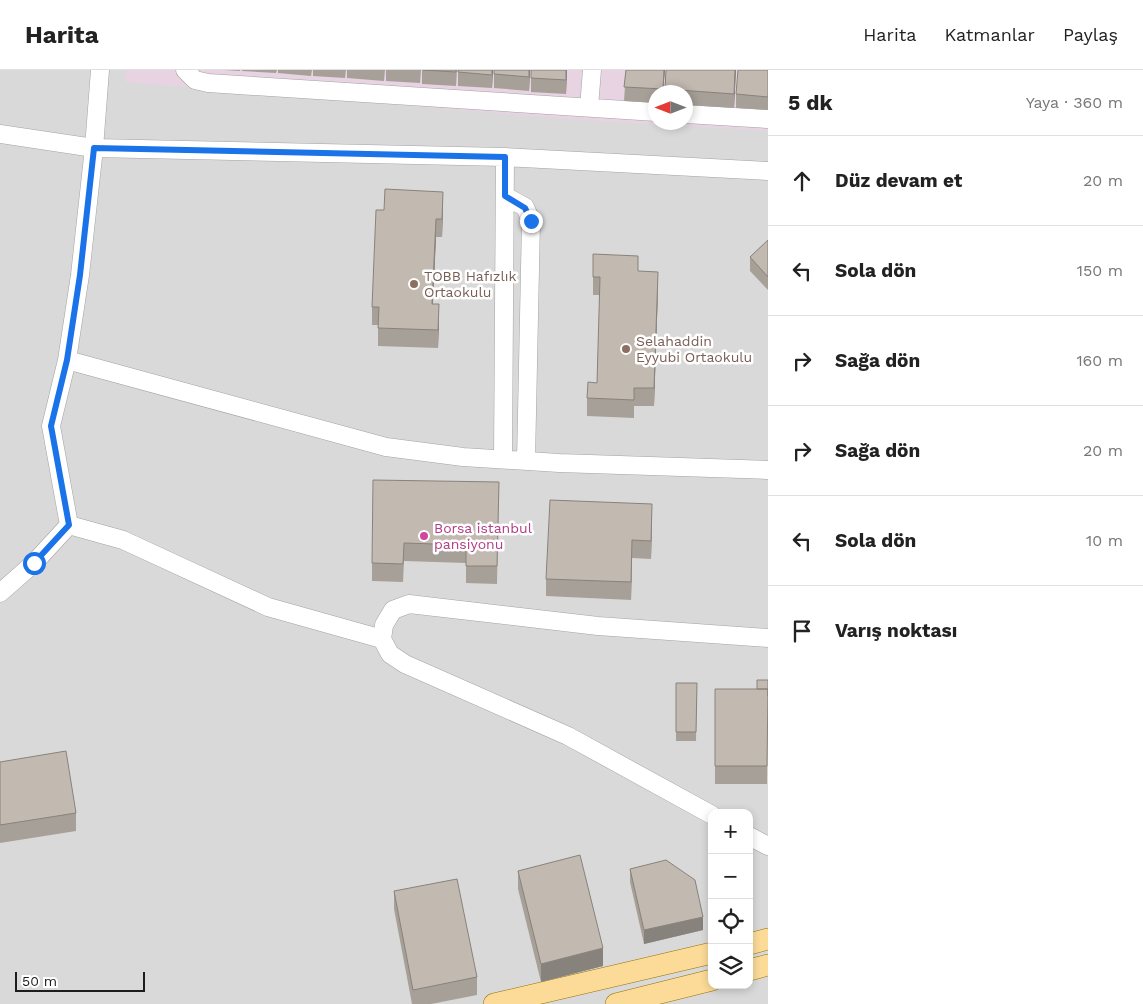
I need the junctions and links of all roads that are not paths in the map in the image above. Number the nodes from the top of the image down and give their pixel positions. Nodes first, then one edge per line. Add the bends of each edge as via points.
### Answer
1 (100, 70) edge
2 (185, 70) edge
3 (592, 70) edge
4 (589, 107) junction
5 (648, 111) edge
6 (693, 114) edge
7 (768, 119) edge
8 (0, 134) edge
9 (94, 148) junction
10 (505, 157) junction
11 (768, 171) edge
12 (505, 196) junction
13 (67, 360) junction
14 (503, 459) junction
15 (526, 461) junction
16 (768, 470) edge
17 (69, 525) junction
18 (0, 593) edge
19 (768, 638) edge
20 (382, 639) junction
21 (708, 813) edge
22 (753, 838) edge
23 (768, 846) edge
24 (768, 939) edge
25 (753, 943) edge
26 (708, 954) edge
27 (768, 965) edge
28 (753, 969) edge
29 (708, 981) edge
30 (494, 1004) edge
31 (616, 1004) edge

1 - 9 street
2 - 4 street via 195,80 208,84
3 - 4 street
4 - 5 street
6 - 7 street
8 - 9 street
9 - 10 street
9 - 13 street
10 - 11 street
10 - 12 street
12 - 14 street
12 - 15 street via 525,208 531,221
13 - 14 street via 386,447
13 - 17 street via 51,426
14 - 15 street
15 - 16 street
17 - 18 street
17 - 20 street via 123,540 268,607
19 - 20 street via 598,626 409,604 393,610 384,625
20 - 21 street via 390,654 405,664 568,736
22 - 23 street
24 - 25 main road
26 - 30 main road
27 - 28 main road
29 - 31 main road

